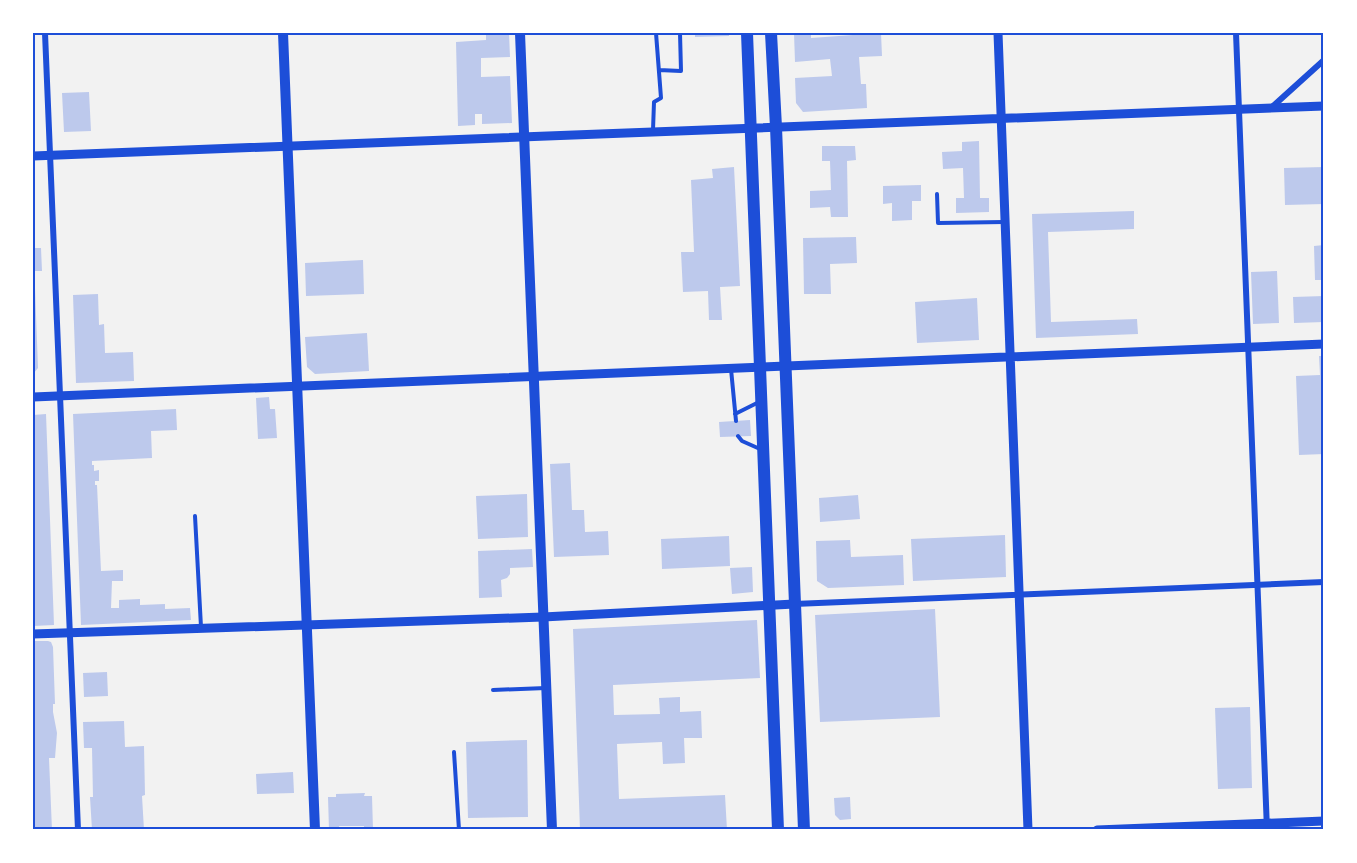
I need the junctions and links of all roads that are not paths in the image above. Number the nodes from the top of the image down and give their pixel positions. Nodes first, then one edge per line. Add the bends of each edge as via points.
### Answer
1 (45, 33) edge
2 (283, 33) edge
3 (520, 33) edge
4 (656, 33) edge
5 (680, 33) edge
6 (747, 33) edge
7 (771, 33) edge
8 (998, 33) edge
9 (1236, 33) edge
10 (1324, 60) edge
11 (659, 70) junction
12 (1324, 106) edge
13 (1271, 108) junction
14 (1239, 109) junction
15 (1001, 118) junction
16 (776, 127) junction
17 (751, 129) junction
18 (653, 132) junction
19 (524, 137) junction
20 (287, 146) junction
21 (33, 156) edge
22 (50, 156) junction
23 (937, 194) dead end
24 (1005, 222) junction
25 (1324, 344) edge
26 (1247, 347) junction
27 (1010, 356) junction
28 (785, 366) junction
29 (761, 367) junction
30 (731, 368) junction
31 (535, 375) junction
32 (297, 387) junction
33 (60, 396) junction
34 (33, 397) edge
35 (762, 400) junction
36 (735, 414) junction
37 (736, 421) dead end
38 (738, 436) dead end
39 (764, 453) junction
40 (195, 516) dead end
41 (1324, 582) edge
42 (1257, 585) junction
43 (1019, 595) junction
44 (794, 604) junction
45 (770, 605) junction
46 (543, 617) junction
47 (306, 625) junction
48 (201, 628) junction
49 (70, 632) junction
50 (33, 634) edge
51 (547, 688) junction
52 (493, 690) dead end
53 (454, 752) dead end
54 (1324, 821) edge
55 (1266, 827) edge
56 (78, 830) edge
57 (315, 830) edge
58 (459, 830) edge
59 (552, 830) edge
60 (778, 830) edge
61 (804, 830) edge
62 (1028, 830) edge
63 (1096, 830) edge

1 - 22 street
2 - 20 main road
3 - 19 main road
4 - 11 lane
5 - 11 lane via 681,71
6 - 17 main road
7 - 16 main road
8 - 15 street
9 - 14 street
10 - 13 street
11 - 18 lane via 661,98 654,102
12 - 13 street
13 - 14 street
14 - 15 street
14 - 26 street
15 - 16 street
15 - 24 street
16 - 17 street
16 - 28 main road
17 - 18 street
17 - 29 main road
18 - 19 street
19 - 20 street
19 - 31 main road
20 - 22 street
20 - 32 main road
21 - 22 street
22 - 33 street
23 - 24 lane via 938,223
24 - 27 street
25 - 26 street
26 - 27 street
26 - 42 street
27 - 28 street
27 - 43 street
28 - 29 street
28 - 44 main road
29 - 30 street
29 - 35 main road
30 - 31 street
30 - 36 lane
31 - 32 street
31 - 46 main road
32 - 33 street
32 - 47 main road
33 - 34 street
33 - 49 street
35 - 36 lane
35 - 39 main road
36 - 37 lane
38 - 39 lane
39 - 45 main road
40 - 48 lane
41 - 42 street
42 - 43 street
42 - 55 street
43 - 44 street
43 - 62 street
44 - 45 street
44 - 61 main road
45 - 46 street
45 - 60 main road
46 - 47 street
46 - 51 main road
47 - 48 street
47 - 57 main road
48 - 49 street
49 - 50 street
49 - 56 street
51 - 52 lane
51 - 59 main road
53 - 58 lane
54 - 55 street
55 - 63 street

